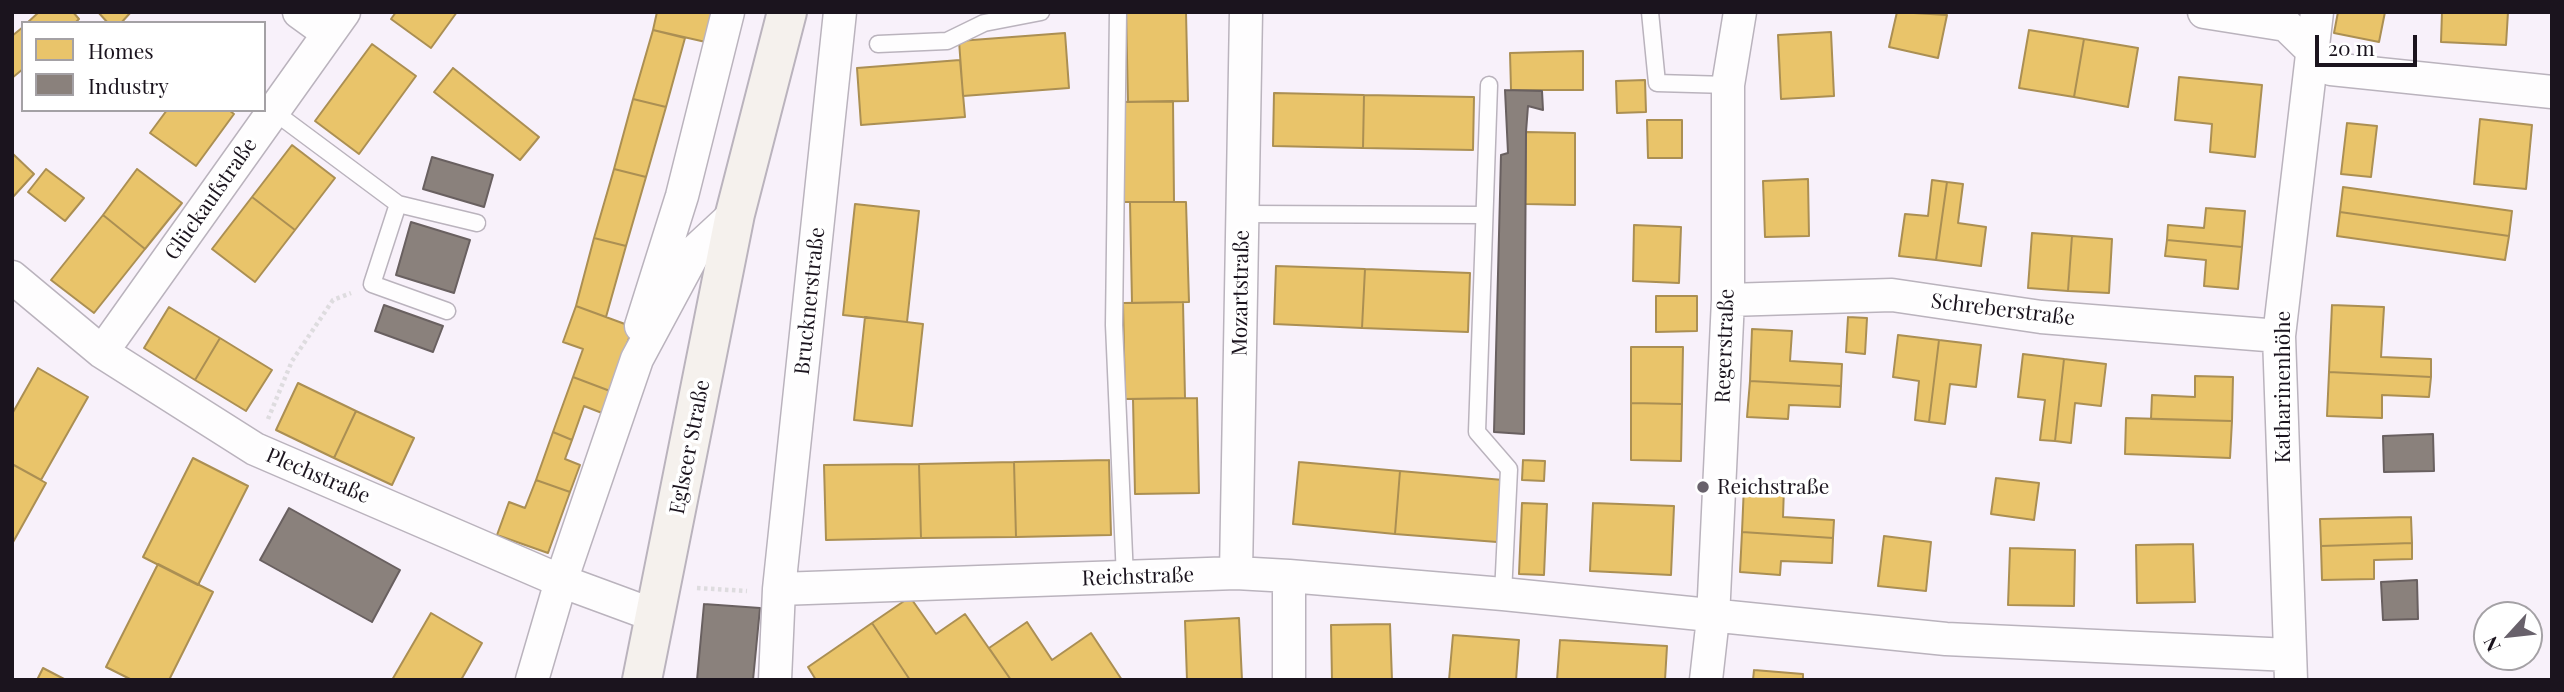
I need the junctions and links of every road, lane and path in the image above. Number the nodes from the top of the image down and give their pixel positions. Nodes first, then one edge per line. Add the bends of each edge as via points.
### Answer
1 (299, 12) edge
2 (728, 12) edge
3 (787, 12) edge
4 (840, 12) edge
5 (1041, 12) edge
6 (1118, 12) edge
7 (1246, 12) edge
8 (1650, 12) edge
9 (1740, 12) edge
10 (2204, 12) edge
11 (2317, 12) edge
12 (336, 22) edge
13 (878, 44) dead end
14 (2313, 48) junction
15 (1489, 85) dead end
16 (1728, 85) junction
17 (2552, 92) edge
18 (273, 111) junction
19 (398, 204) junction
20 (735, 214) junction
21 (1242, 214) junction
22 (1484, 215) junction
23 (477, 223) dead end
24 (372, 284) junction
25 (16, 292) edge
26 (1728, 300) junction
27 (447, 311) dead end
28 (2279, 336) junction
29 (102, 352) junction
30 (637, 359) junction
31 (255, 449) junction
32 (1236, 573) junction
33 (1289, 576) junction
34 (1125, 578) junction
35 (561, 581) junction
36 (691, 587) dead end
37 (766, 590) junction
38 (1503, 594) junction
39 (656, 616) junction
40 (1713, 618) junction
41 (2291, 668) edge
42 (532, 680) edge
43 (642, 680) edge
44 (775, 680) edge
45 (1289, 680) edge
46 (1706, 680) edge

1 - 12 street
2 - 30 street via 682,196 642,314
3 - 20 street, Eglseer Straße
4 - 37 street, Brucknerstraße
5 - 13 lane via 984,23 947,41
6 - 34 lane via 1114,325
7 - 21 street, Mozartstraße
8 - 16 lane via 1657,83
9 - 16 street, Regerstraße
10 - 14 street via 2286,24
11 - 14 street, Katharinenhöhe
12 - 18 street, Glückaufstraße
14 - 17 street via 2331,69
14 - 28 street, Katharinenhöhe
15 - 22 lane
16 - 26 street, Regerstraße
18 - 19 lane
18 - 29 street, Glückaufstraße
19 - 23 lane
19 - 24 lane
20 - 30 street via 695,251
20 - 39 street, Eglseer Straße
21 - 22 lane
21 - 32 street, Mozartstraße
22 - 38 lane via 1477,432 1509,469
24 - 27 lane
24 - 31 path via 333,300 292,361
25 - 29 street, Plechstraße
26 - 28 street, Schreberstraße via 1892,295 2041,317
26 - 40 street, Regerstraße
28 - 41 street, Katharinenhöhe
29 - 31 street, Plechstraße
30 - 35 street
31 - 35 street, Plechstraße
32 - 33 street, Reichstraße
32 - 34 street, Reichstraße
33 - 38 street, Reichstraße
33 - 45 street
34 - 37 street, Reichstraße
35 - 39 street, Plechstraße
35 - 42 street
36 - 37 path
37 - 44 street, Brucknerstraße
38 - 40 street, Reichstraße
39 - 43 street, Eglseer Straße
40 - 41 street, Reichstraße
40 - 46 street, Regerstraße

